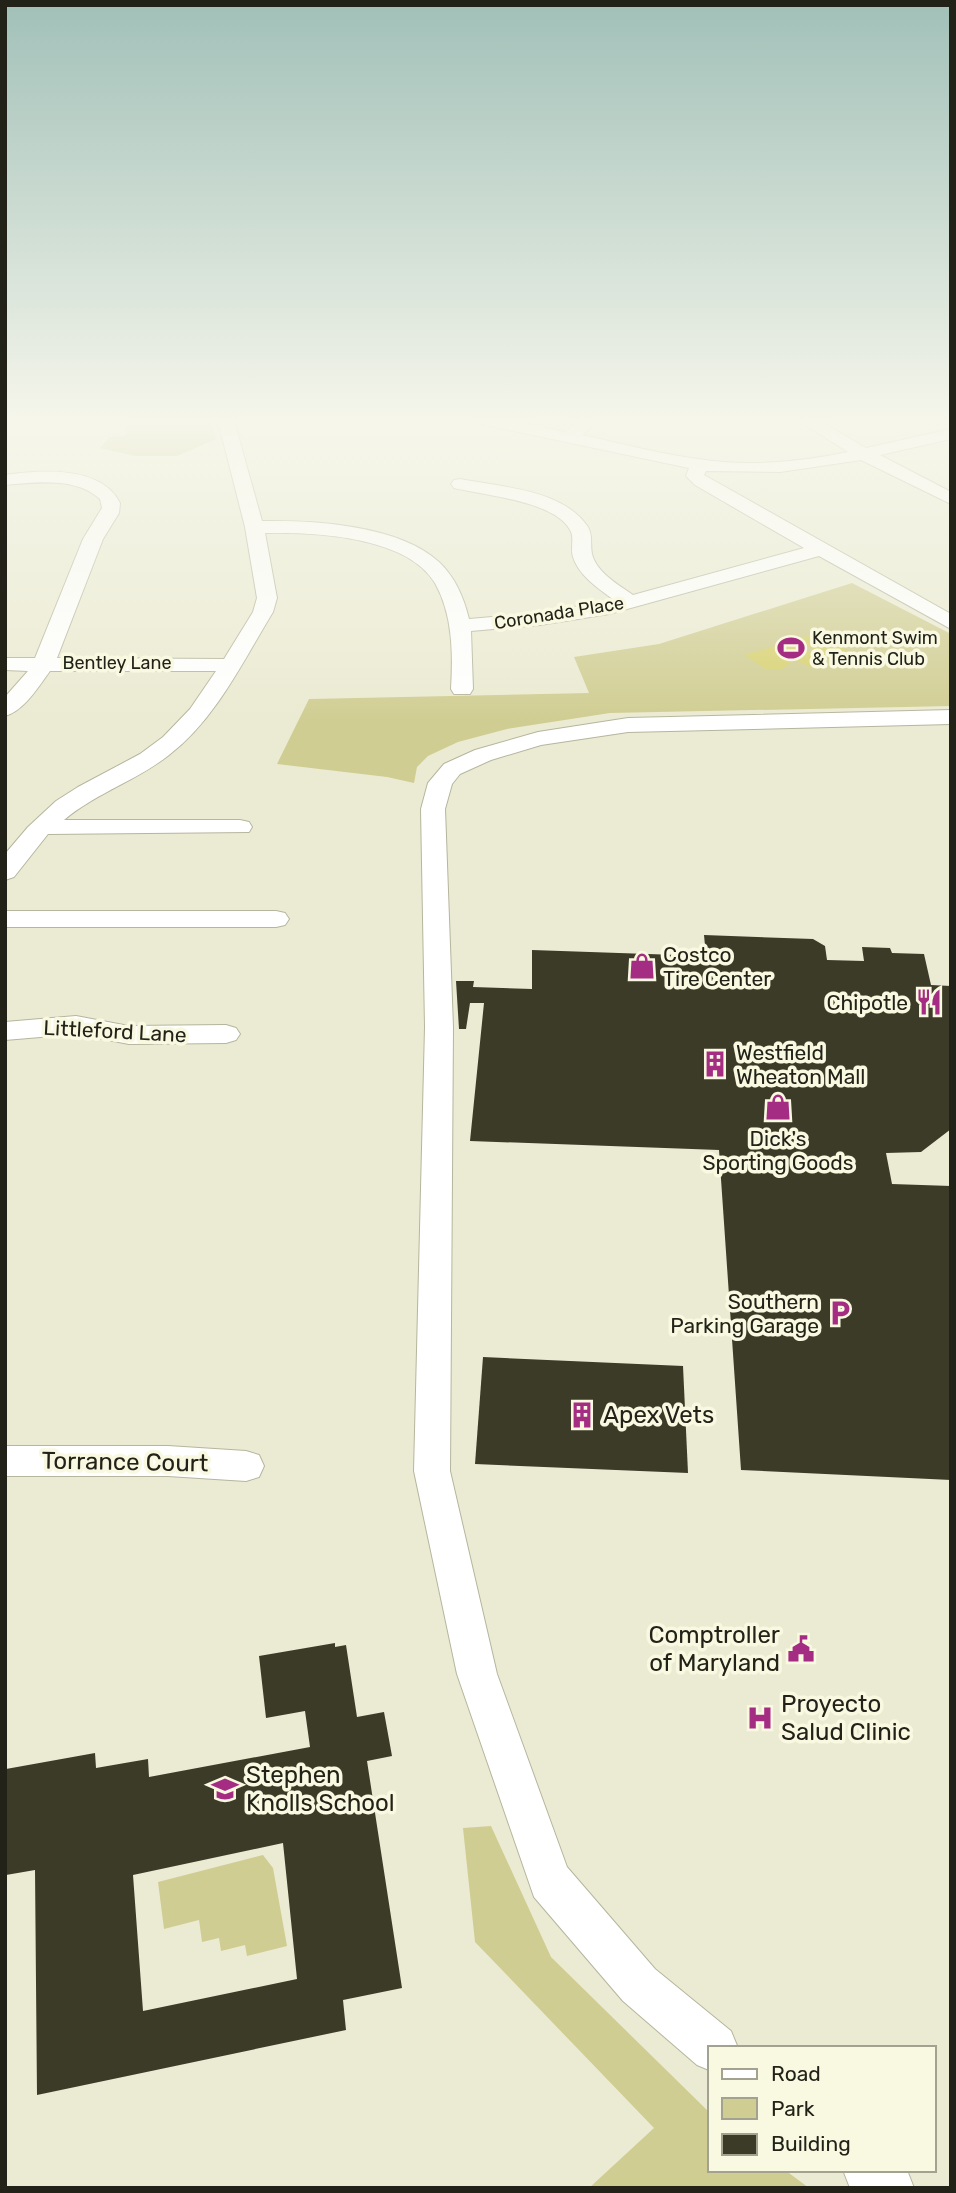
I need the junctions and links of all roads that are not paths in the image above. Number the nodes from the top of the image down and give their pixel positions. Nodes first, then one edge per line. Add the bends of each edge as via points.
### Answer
1 (106, 519) edge
2 (252, 519) edge
3 (572, 519) edge
4 (766, 519) edge
5 (254, 527) junction
6 (818, 550) junction
7 (630, 603) junction
8 (951, 623) edge
9 (460, 626) junction
10 (5, 664) edge
11 (43, 664) junction
12 (228, 665) junction
13 (462, 689) dead end
14 (5, 709) edge
15 (951, 717) edge
16 (43, 827) junction
17 (240, 828) dead end
18 (5, 873) edge
19 (5, 919) edge
20 (276, 919) dead end
21 (5, 1031) edge
22 (226, 1034) dead end
23 (5, 1461) edge
24 (246, 1466) dead end
25 (712, 2046) edge
26 (870, 2172) edge
27 (888, 2188) edge

1 - 11 street via 94,535
2 - 5 street
3 - 7 street via 581,531 583,558
4 - 6 street
5 - 9 street via 326,529 411,552 432,566 448,587
5 - 12 street via 267,598 263,612
6 - 7 street, Coronada Place
6 - 8 street
7 - 9 street, Coronada Place via 540,620
9 - 13 street
10 - 11 street, Bentley Lane
11 - 12 street, Bentley Lane
11 - 14 street
12 - 16 street via 198,712 171,743 74,800
15 - 25 street via 628,725 538,739 452,769 440,783 433,809 439,1027 432,1471 477,1674 550,1881 639,1985
16 - 17 street
16 - 18 street via 20,849
19 - 20 street
21 - 22 street, Littleford Lane via 76,1025 129,1035
23 - 24 street, Torrance Court
26 - 27 street

